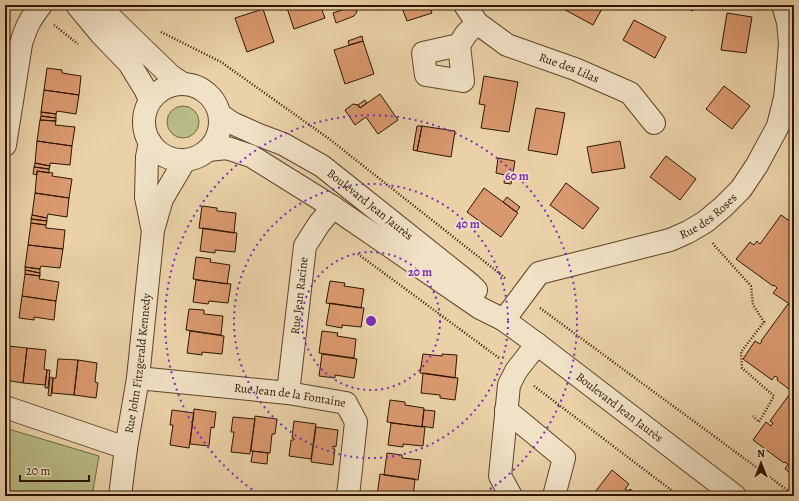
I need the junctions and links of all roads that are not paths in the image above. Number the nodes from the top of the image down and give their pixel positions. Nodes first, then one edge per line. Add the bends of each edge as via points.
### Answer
1 (41, 5) edge
2 (78, 5) edge
3 (94, 5) edge
4 (471, 14) edge
5 (788, 16) edge
6 (459, 45) dead end
7 (183, 84) junction
8 (150, 100) junction
9 (220, 115) junction
10 (654, 123) dead end
11 (150, 142) junction
12 (5, 145) edge
13 (208, 150) junction
14 (185, 160) junction
15 (333, 207) junction
16 (153, 230) junction
17 (504, 320) junction
18 (537, 344) junction
19 (138, 378) junction
20 (288, 392) junction
21 (5, 407) edge
22 (506, 410) junction
23 (126, 448) junction
24 (120, 496) edge
25 (348, 496) edge
26 (511, 496) edge
27 (554, 496) edge
28 (735, 496) edge

1 - 12 street via 31,19 21,44
2 - 8 street via 129,63
3 - 7 street
4 - 6 street, Rue des Lilas via 466,34
4 - 10 street, Rue des Lilas via 507,45 575,69 630,93
5 - 17 street, Rue des Roses via 788,68 785,98 778,126 758,165 740,189 705,222 670,240 539,273
7 - 8 street via 164,88
7 - 9 street via 196,86 207,92 215,102
8 - 11 street via 144,122
9 - 13 street via 218,134
9 - 17 street, Boulevard Jean Jaurès via 232,123 283,144 322,166 470,284
11 - 14 street via 159,152 171,158
11 - 16 street, Rue John Fitzgerald Kennedy via 146,197
13 - 14 street via 197,157
13 - 15 street, Boulevard Jean Jaurès via 227,148 251,156
14 - 16 street, Rue John Fitzgerald Kennedy via 162,199
15 - 17 street, Boulevard Jean Jaurès via 480,308
15 - 20 street, Rue Jean Racine via 305,246
16 - 19 street, Rue John Fitzgerald Kennedy
17 - 18 street, Boulevard Jean Jaurès
18 - 22 street via 516,371 509,385
18 - 28 street, Boulevard Jean Jaurès
19 - 20 street, Rue Jean de la Fontaine
19 - 23 street, Rue John Fitzgerald Kennedy
20 - 25 street, Rue Jean de la Fontaine via 346,403 356,422
21 - 23 street
22 - 26 street via 500,476
22 - 27 street via 564,458
23 - 24 street, Rue John Fitzgerald Kennedy

